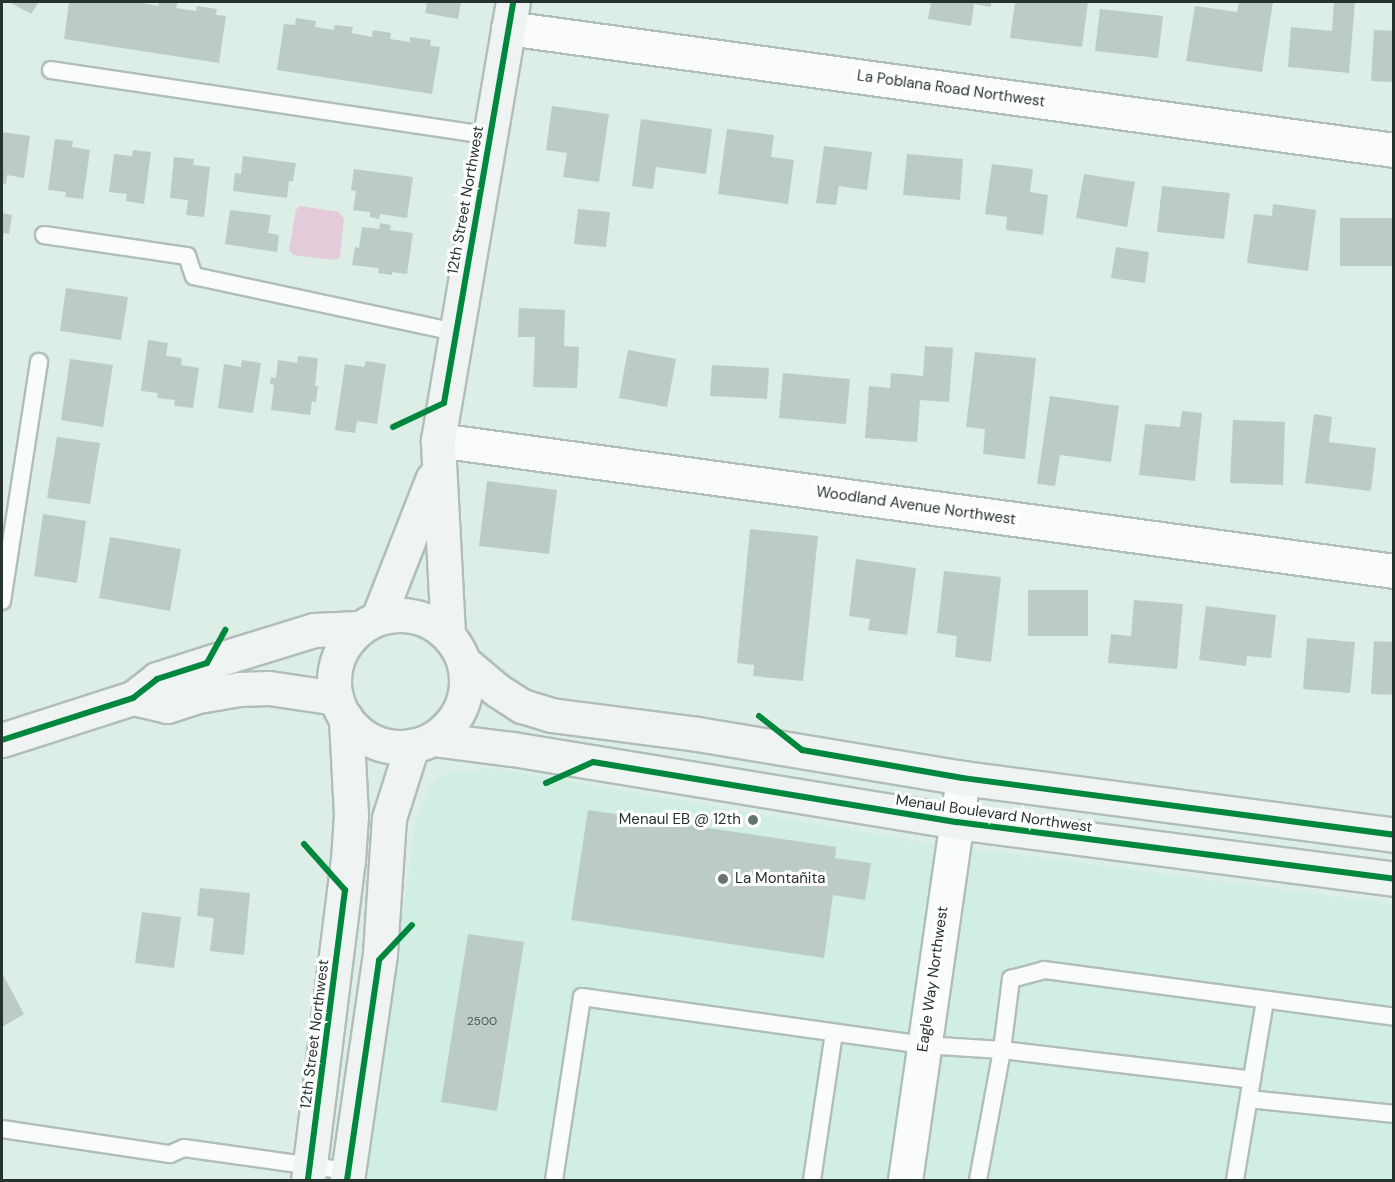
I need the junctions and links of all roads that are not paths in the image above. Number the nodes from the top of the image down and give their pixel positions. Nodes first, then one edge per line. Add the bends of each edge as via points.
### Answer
1 (510, 15) edge
2 (51, 70) dead end
3 (490, 136) junction
4 (1394, 150) edge
5 (44, 235) dead end
6 (456, 332) junction
7 (39, 362) dead end
8 (437, 454) junction
9 (1394, 571) edge
10 (2, 601) edge
11 (368, 623) junction
12 (448, 634) junction
13 (465, 663) junction
14 (133, 698) junction
15 (341, 708) junction
16 (2, 740) edge
17 (423, 742) junction
18 (963, 778) junction
19 (957, 822) junction
20 (1394, 835) edge
21 (1394, 879) edge
22 (1265, 1000) junction
23 (1394, 1017) edge
24 (834, 1033) junction
25 (924, 1045) junction
26 (1002, 1050) junction
27 (1252, 1080) junction
28 (1249, 1099) junction
29 (1394, 1114) edge
30 (2, 1130) edge
31 (309, 1172) edge
32 (347, 1176) edge
33 (554, 1180) edge
34 (812, 1180) edge
35 (904, 1180) edge
36 (978, 1180) edge
37 (1235, 1180) edge

1 - 3 main road, 12th Street Northwest
1 - 4 street, La Poblana Road Northwest
2 - 3 lane
3 - 6 main road, 12th Street Northwest
5 - 6 lane via 187,256 194,276
6 - 8 main road, 12th Street Northwest
7 - 10 lane
8 - 9 street, Woodland Avenue Northwest
8 - 11 main road, 12th Street Northwest
8 - 12 main road, 12th Street Northwest
11 - 12 main road via 400,614 421,617
11 - 14 main road via 314,630 157,679
11 - 15 main road via 344,645 336,665
12 - 13 main road
13 - 17 main road via 467,686 462,706 450,725
13 - 18 main road, Menaul Boulevard Northwest via 522,706 551,715 697,734
14 - 15 main road via 167,706 208,694 269,688
14 - 16 main road
15 - 17 main road via 351,726 369,739 390,746
15 - 31 main road, 12th Street Northwest via 351,815 348,860
17 - 19 main road, Menaul Boulevard Northwest via 512,748
17 - 32 main road via 389,818 380,953
18 - 19 street, Eagle Way Northwest
18 - 20 main road, Menaul Boulevard Northwest
19 - 21 main road, Menaul Boulevard Northwest
19 - 25 street, Eagle Way Northwest
22 - 23 lane
22 - 26 lane via 1044,970 1011,979
22 - 27 lane
24 - 25 lane
24 - 33 lane via 582,997
24 - 34 lane
25 - 26 lane
25 - 35 street, Eagle Way Northwest
26 - 27 lane
26 - 36 lane
27 - 28 lane
28 - 29 lane
28 - 37 lane
30 - 31 lane via 170,1154 184,1148
31 - 32 lane

